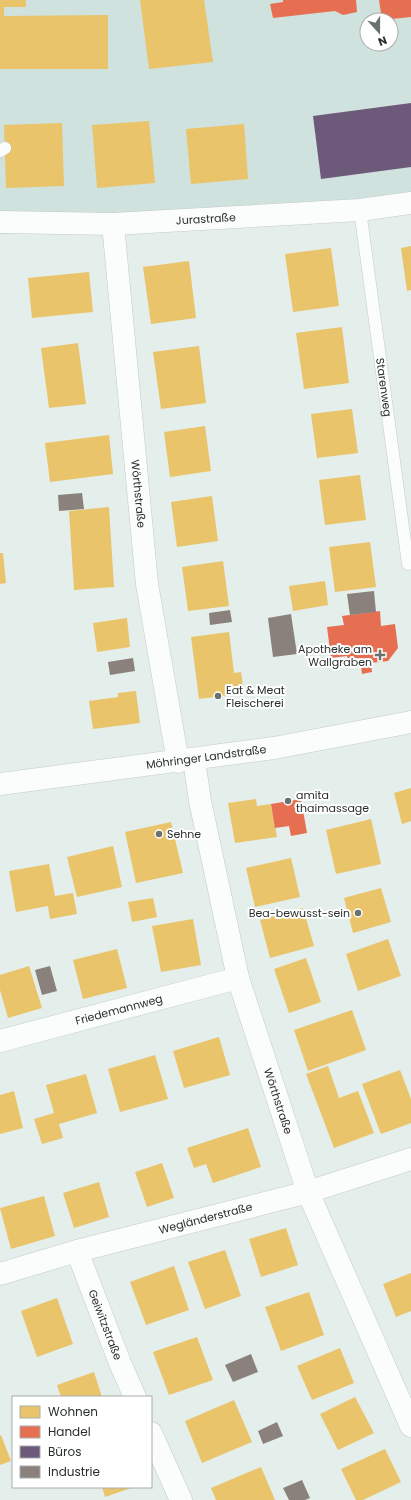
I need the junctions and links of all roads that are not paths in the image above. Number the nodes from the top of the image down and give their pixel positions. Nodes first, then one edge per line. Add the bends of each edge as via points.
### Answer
1 (411, 203) edge
2 (360, 210) junction
3 (0, 222) edge
4 (113, 224) junction
5 (408, 564) dead end
6 (411, 722) edge
7 (186, 761) junction
8 (0, 784) edge
9 (238, 978) junction
10 (0, 1041) edge
11 (411, 1159) edge
12 (308, 1192) junction
13 (77, 1251) junction
14 (0, 1274) edge
15 (135, 1396) edge
16 (411, 1426) edge
17 (152, 1435) edge
18 (181, 1500) edge

1 - 2 street, Jurastraße
2 - 4 street, Jurastraße
2 - 5 lane, Starenweg
3 - 4 street, Jurastraße
4 - 7 street, Wörthstraße via 147,584
6 - 7 street, Möhringer Landstraße via 274,748
7 - 8 street, Möhringer Landstraße
7 - 9 street, Wörthstraße via 200,801
9 - 10 street, Friedemannweg
9 - 12 street, Wörthstraße
11 - 12 street, Wegländerstraße
12 - 13 street, Wegländerstraße
12 - 16 street, Wörthstraße
13 - 14 street, Wegländerstraße
13 - 15 street, Geiwitzstraße
17 - 18 street

